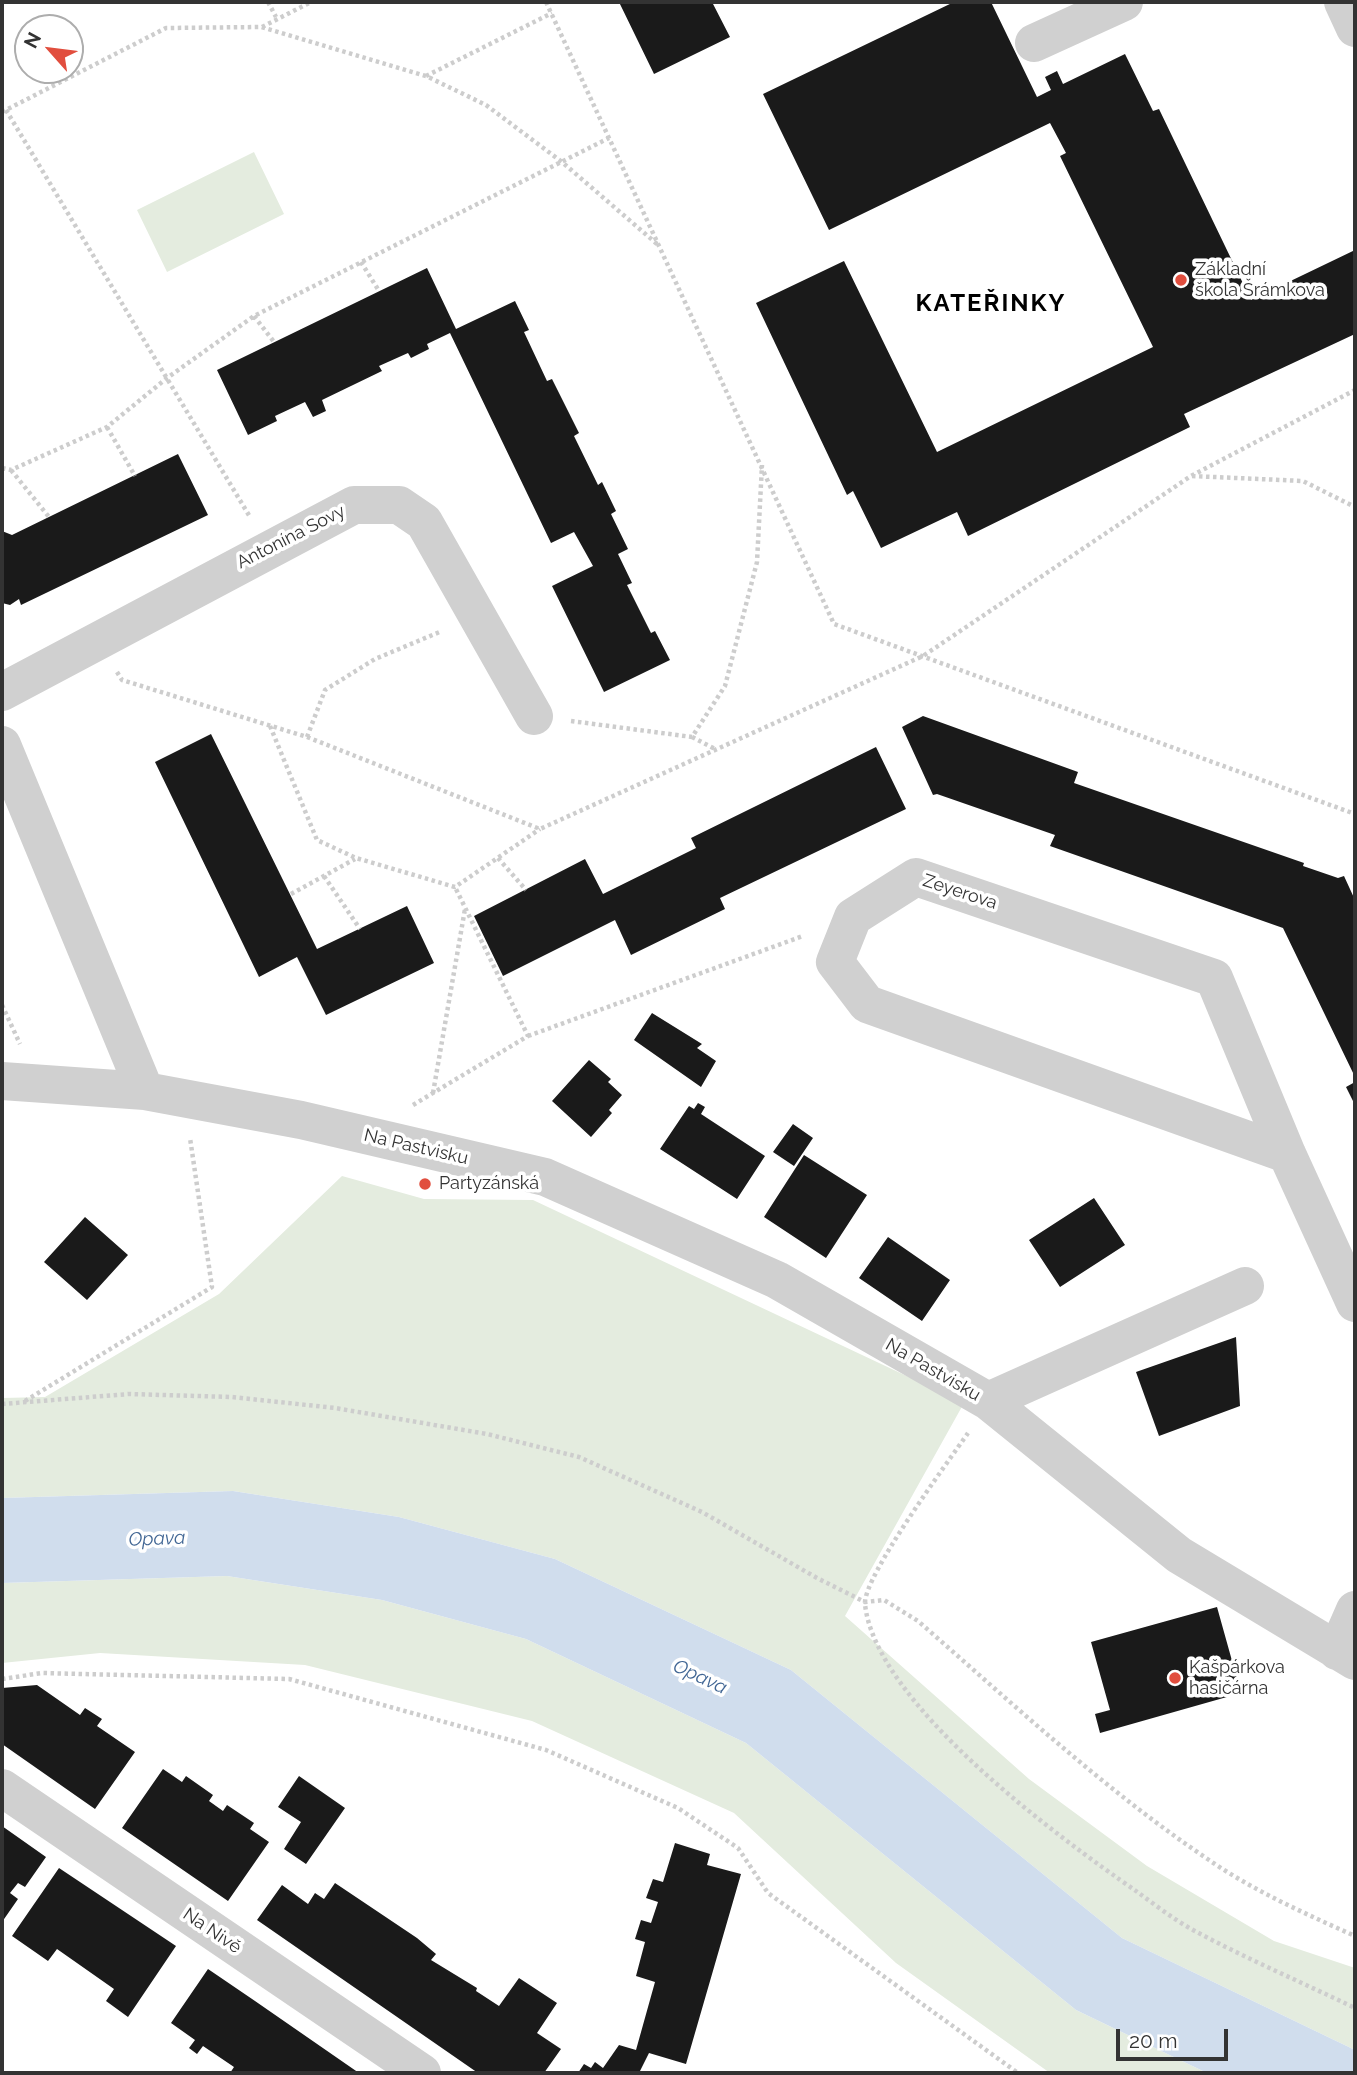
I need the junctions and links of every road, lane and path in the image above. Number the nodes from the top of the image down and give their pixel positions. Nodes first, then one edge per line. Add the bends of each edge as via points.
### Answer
1 (268, 2) edge
2 (311, 2) edge
3 (547, 2) edge
4 (1124, 2) edge
5 (1343, 2) edge
6 (552, 13) junction
7 (276, 17) junction
8 (261, 27) junction
9 (1355, 28) edge
10 (1034, 43) dead end
11 (426, 76) junction
12 (4, 111) edge
13 (610, 138) junction
14 (562, 162) junction
15 (660, 247) junction
16 (362, 262) junction
17 (379, 291) dead end
18 (254, 316) junction
19 (274, 342) dead end
20 (167, 378) junction
21 (1355, 390) edge
22 (107, 426) junction
23 (762, 465) junction
24 (2, 468) edge
25 (11, 470) junction
26 (135, 476) dead end
27 (1191, 476) junction
28 (1355, 507) edge
29 (49, 517) dead end
30 (268, 548) junction
31 (479, 619) junction
32 (98, 640) junction
33 (923, 656) junction
34 (2, 692) edge
35 (534, 716) joint
36 (270, 725) junction
37 (307, 737) junction
38 (692, 737) junction
39 (2, 745) edge
40 (715, 750) junction
41 (1355, 814) edge
42 (540, 828) junction
43 (356, 858) junction
44 (498, 858) junction
45 (324, 876) junction
46 (454, 887) junction
47 (526, 890) dead end
48 (291, 894) dead end
49 (465, 909) junction
50 (853, 917) junction
51 (360, 929) dead end
52 (2, 1005) edge
53 (528, 1036) junction
54 (20, 1044) dead end
55 (2, 1081) edge
56 (145, 1091) junction
57 (433, 1094) junction
58 (184, 1098) junction
59 (363, 1135) junction
60 (1287, 1154) junction
61 (1245, 1286) dead end
62 (1355, 1303) edge
63 (24, 1401) junction
64 (988, 1401) junction
65 (2, 1404) edge
66 (864, 1602) junction
67 (1355, 1610) edge
68 (1346, 1656) edge
69 (2, 1679) edge
70 (2, 1788) edge
71 (1355, 1936) edge
72 (1355, 2008) edge
73 (422, 2073) edge
74 (1018, 2073) edge

1 - 7 path
2 - 7 path
3 - 6 path
4 - 10 street
5 - 9 street
6 - 11 path
6 - 13 path
7 - 8 path
8 - 11 path
8 - 12 path via 166,28
11 - 14 path via 486,105
12 - 20 path
13 - 14 path
13 - 15 path
14 - 15 path
14 - 16 path
15 - 23 path
16 - 17 path
16 - 18 path
18 - 19 path
18 - 20 path
20 - 22 path
20 - 30 path
21 - 27 path
22 - 25 path
22 - 26 path
23 - 33 path via 834,624
23 - 38 path via 757,562 751,587 725,685
24 - 25 path
25 - 29 path
27 - 28 path via 1303,481
27 - 33 path
30 - 31 street, Antonína Sovy via 354,505 399,505 424,522
30 - 32 street, Antonína Sovy
31 - 35 street, Antonína Sovy
31 - 37 path via 375,659 325,690
32 - 34 street, Antonína Sovy
32 - 36 path via 122,680
33 - 40 path
33 - 41 path
35 - 38 path
36 - 37 path
36 - 43 path via 317,839
37 - 42 path
38 - 40 path
39 - 56 street
40 - 42 path
42 - 44 path
43 - 45 path
43 - 46 path
44 - 46 path
44 - 47 path
45 - 48 path
45 - 51 path
46 - 49 path
49 - 53 path
49 - 57 path
50 - 53 path
50 - 60 street via 835,962 867,1004
50 - 60 street, Zeyerova via 916,877 1214,978
52 - 54 path
53 - 57 path
55 - 56 street, Na Pastvisku
56 - 58 street, Na Pastvisku
57 - 59 path
58 - 59 street, Na Pastvisku
58 - 63 path via 212,1287
59 - 64 street, Na Pastvisku via 545,1177 777,1280
60 - 62 street, Zeyerova
61 - 64 street, Na Pastvisku
63 - 65 path
63 - 66 path via 129,1394 232,1397 335,1408 487,1434 579,1457 690,1506
64 - 66 path via 876,1570
64 - 68 street, Na Pastvisku via 1179,1555
66 - 71 path via 884,1600 918,1621 1117,1794 1212,1862
66 - 72 path via 875,1643 909,1694 962,1753 1079,1851 1191,1929
67 - 68 street
69 - 74 path via 42,1673 289,1679 546,1750 678,1808 738,1848 768,1893
70 - 73 street, Na Nivě

